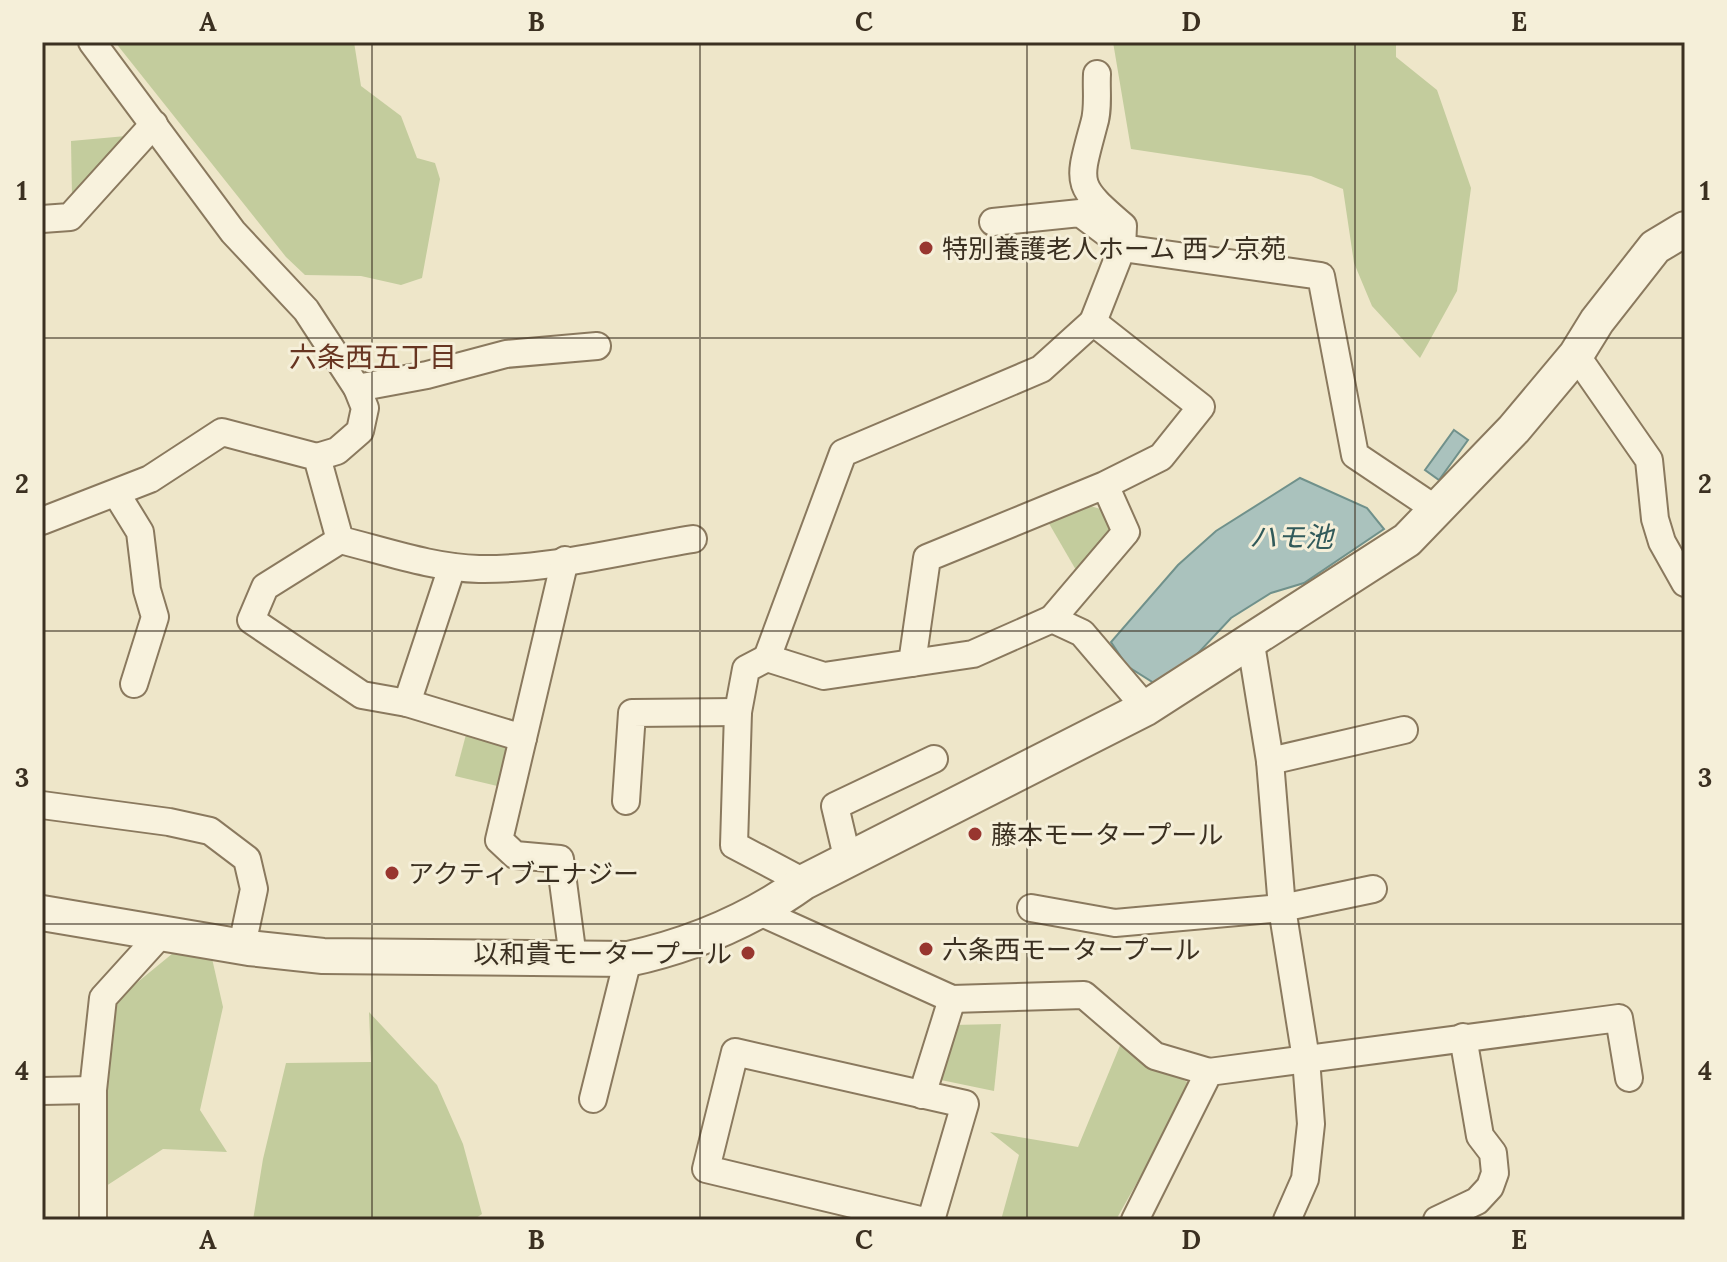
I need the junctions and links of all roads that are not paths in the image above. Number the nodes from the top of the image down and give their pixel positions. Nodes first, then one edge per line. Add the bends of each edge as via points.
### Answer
1 (92, 42) edge
2 (1097, 74) dead end
3 (154, 124) junction
4 (42, 219) edge
5 (993, 222) dead end
6 (1685, 229) edge
7 (1122, 248) junction
8 (1093, 322) junction
9 (597, 346) dead end
10 (1576, 355) junction
11 (357, 388) junction
12 (317, 457) junction
13 (1105, 485) junction
14 (116, 493) junction
15 (1437, 510) junction
16 (42, 521) edge
17 (693, 539) dead end
18 (340, 540) junction
19 (565, 560) junction
20 (452, 567) junction
21 (1685, 583) edge
22 (1052, 619) junction
23 (1250, 638) junction
24 (767, 658) junction
25 (912, 663) junction
26 (134, 684) dead end
27 (407, 703) junction
28 (1146, 708) junction
29 (738, 712) junction
30 (1404, 730) dead end
31 (523, 738) junction
32 (934, 759) dead end
33 (1270, 761) junction
34 (626, 801) dead end
35 (42, 805) edge
36 (848, 861) junction
37 (804, 882) junction
38 (1373, 889) dead end
39 (1031, 908) dead end
40 (1282, 908) junction
41 (42, 913) edge
42 (762, 913) junction
43 (161, 934) junction
44 (249, 948) junction
45 (573, 958) junction
46 (628, 959) junction
47 (952, 999) junction
48 (1463, 1037) junction
49 (1306, 1059) junction
50 (1209, 1072) junction
51 (1629, 1078) dead end
52 (93, 1090) junction
53 (42, 1091) edge
54 (922, 1095) junction
55 (593, 1099) dead end
56 (93, 1220) edge
57 (920, 1220) edge
58 (931, 1220) edge
59 (1135, 1220) edge
60 (1287, 1220) edge
61 (1437, 1220) edge

1 - 3 street
2 - 7 street via 1095,121 1081,166 1083,185 1123,226
3 - 4 street via 70,217
3 - 11 street via 233,232 306,310
5 - 7 street via 1080,213
6 - 10 street via 1655,247
7 - 8 street
7 - 15 street via 1321,276 1355,455
8 - 13 street via 1201,407 1161,457
8 - 24 street via 1041,369 843,453
9 - 11 street via 506,354
10 - 15 street
10 - 21 street via 1649,460 1655,519
11 - 12 street via 365,408 360,431 337,451
12 - 14 street via 222,432 150,479
12 - 18 street
13 - 22 street via 1126,532
13 - 25 street via 927,558
14 - 16 street
14 - 26 street via 140,532 155,617
15 - 23 street via 1407,540
17 - 19 street
18 - 20 street
18 - 27 street via 265,587 251,620 362,695
19 - 20 street
19 - 31 street
20 - 27 street
22 - 25 street via 973,654
22 - 28 street via 1082,633
23 - 28 street
23 - 33 street
24 - 25 street via 824,676
24 - 29 street via 746,669
27 - 31 street
28 - 36 street
29 - 34 street via 632,713
29 - 37 street via 734,845
30 - 33 street
31 - 45 street via 499,840 515,855 560,859
32 - 36 street via 835,806
33 - 40 street
35 - 44 street via 210,831 247,859 254,889 244,936
36 - 37 street
37 - 42 street
38 - 40 street
39 - 40 street via 1115,923
40 - 49 street
41 - 43 street
42 - 46 street via 671,950
42 - 47 street
43 - 44 street
43 - 52 street via 103,998
44 - 45 street via 323,956
45 - 46 street
46 - 55 street
47 - 50 street via 1084,995 1155,1056
47 - 54 street
48 - 49 street
48 - 51 street via 1619,1018
48 - 61 street via 1480,1136 1493,1153 1495,1173 1477,1201
49 - 50 street
49 - 60 street via 1311,1124 1305,1179
50 - 59 street
52 - 53 street
52 - 56 street
54 - 57 street via 735,1052 706,1169
54 - 58 street via 965,1104

